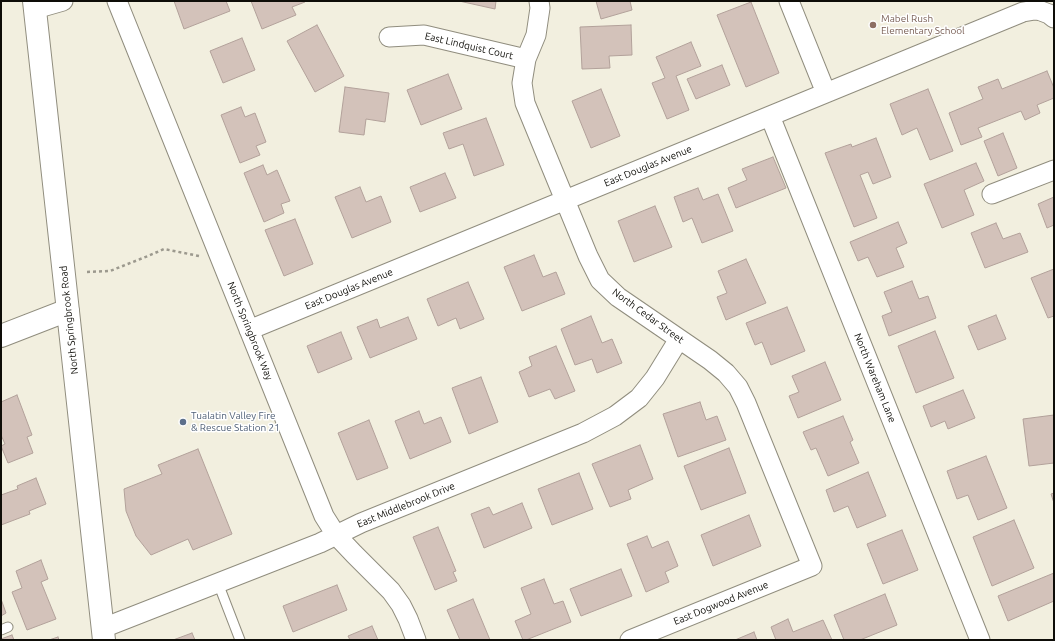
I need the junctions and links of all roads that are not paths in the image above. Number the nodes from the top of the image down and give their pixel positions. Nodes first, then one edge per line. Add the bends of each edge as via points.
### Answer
1 (63, 1) edge
2 (117, 1) edge
3 (539, 1) edge
4 (789, 1) edge
5 (35, 5) edge
6 (1052, 15) edge
7 (389, 37) dead end
8 (526, 59) junction
9 (826, 93) junction
10 (770, 116) junction
11 (1054, 170) edge
12 (992, 194) dead end
13 (565, 200) junction
14 (68, 310) junction
15 (249, 330) junction
16 (1, 336) edge
17 (679, 339) junction
18 (336, 535) junction
19 (812, 566) joint
20 (218, 583) junction
21 (103, 634) edge
22 (240, 640) edge
23 (416, 640) edge
24 (630, 640) edge
25 (980, 640) edge

1 - 5 street
2 - 15 street, North Springbrook Way
3 - 8 street, North Cedar Street via 536,35
4 - 9 street
5 - 14 main road, North Springbrook Road
6 - 9 street, East Douglas Avenue via 1035,10 1023,12
7 - 8 street, East Lindquist Court via 424,35
8 - 13 street, North Cedar Street via 522,83 525,103
9 - 10 street, East Douglas Avenue
10 - 13 street, East Douglas Avenue
10 - 25 street, North Wareham Lane
11 - 12 street
13 - 15 street, East Douglas Avenue
13 - 17 street, North Cedar Street via 600,280 618,297
14 - 16 main road
14 - 21 main road, North Springbrook Road
15 - 18 street, North Springbrook Way via 324,516
17 - 18 street, East Middlebrook Drive via 655,378 639,398 615,416 583,433
17 - 19 street, North Cedar Street via 726,373 738,387
18 - 20 street, East Middlebrook Drive
18 - 23 street, North Springbrook Way via 391,591 401,605
19 - 24 street, East Dogwood Avenue
20 - 21 street, East Middlebrook Drive
20 - 22 lane

